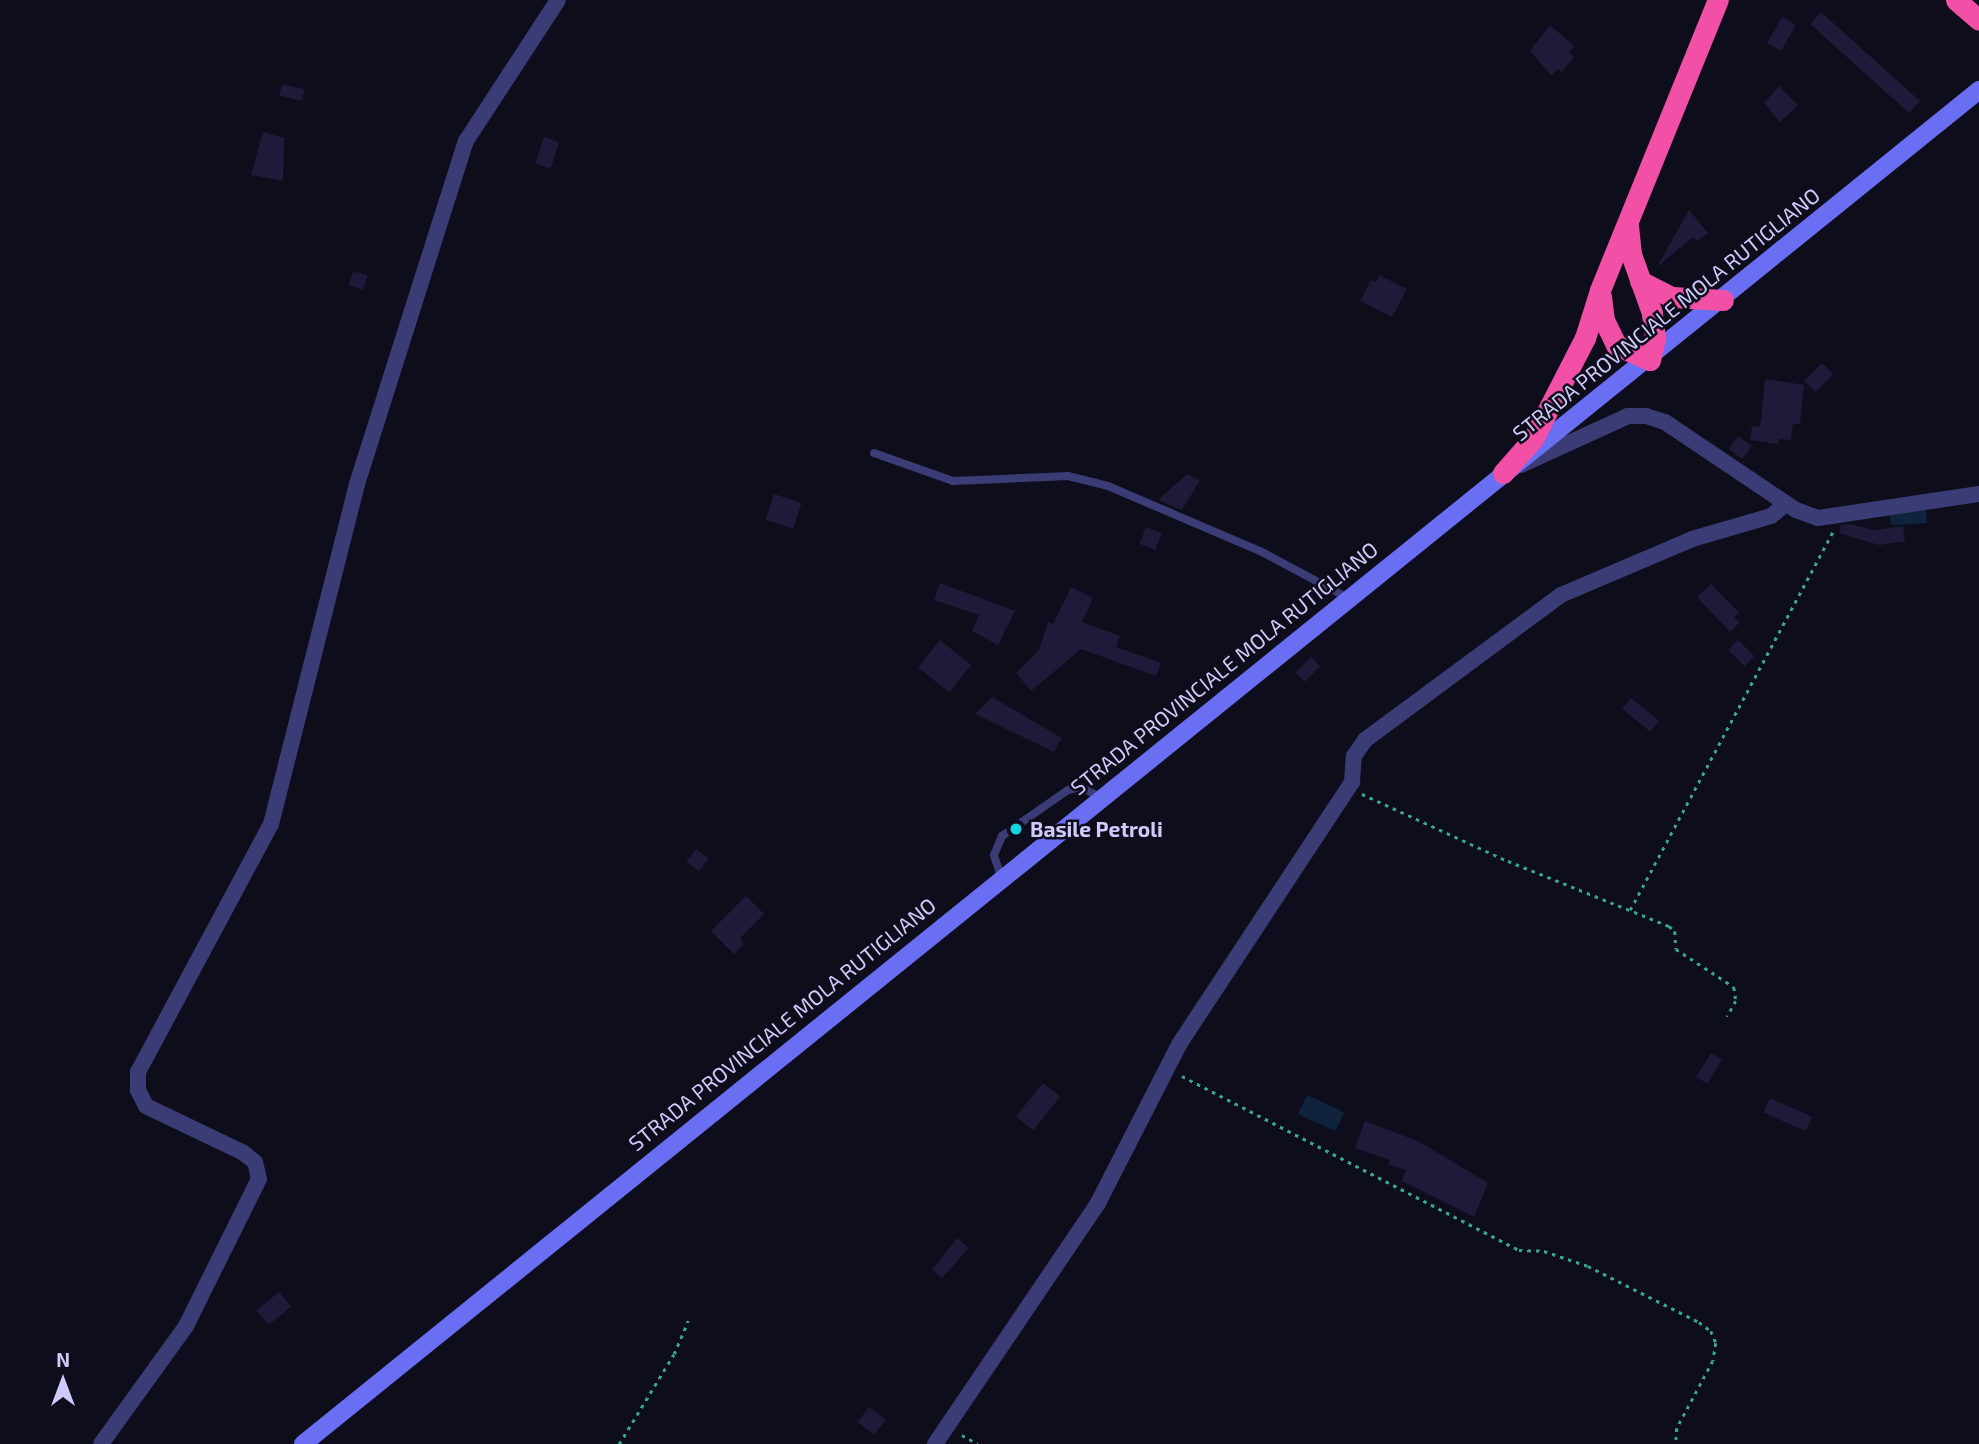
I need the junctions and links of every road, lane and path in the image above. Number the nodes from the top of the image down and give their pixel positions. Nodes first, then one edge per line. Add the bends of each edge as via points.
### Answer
1 (558, 0) edge
2 (1718, 0) edge
3 (1956, 0) edge
4 (1976, 17) edge
5 (1979, 90) edge
6 (1628, 225) junction
7 (1640, 281) junction
8 (1600, 290) junction
9 (1723, 300) junction
10 (1650, 360) junction
11 (874, 453) dead end
12 (1503, 473) junction
13 (1979, 494) edge
14 (1786, 504) junction
15 (1834, 516) junction
16 (1348, 598) junction
17 (1348, 788) junction
18 (1100, 797) junction
19 (1001, 877) junction
20 (1630, 910) junction
21 (1727, 1017) dead end
22 (1167, 1068) junction
23 (688, 1321) dead end
24 (101, 1444) edge
25 (303, 1444) edge
26 (619, 1444) edge
27 (935, 1444) edge
28 (1676, 1444) edge

1 - 24 street via 466,141 357,484 271,824 138,1072 138,1090 146,1106 242,1152 255,1162 259,1179 186,1326
2 - 6 highway
3 - 4 highway
5 - 9 main road, STRADA PROVINCIALE MOLA RUTIGLIANO
6 - 7 highway
6 - 8 highway
7 - 9 highway via 1672,297
7 - 10 highway via 1656,338
8 - 10 highway via 1604,320 1616,345
8 - 12 highway via 1585,338 1560,392 1533,439
9 - 10 main road, STRADA PROVINCIALE MOLA RUTIGLIANO
10 - 12 main road, STRADA PROVINCIALE MOLA RUTIGLIANO
11 - 16 lane via 953,481 1068,476 1108,485 1262,552
12 - 14 street via 1628,416 1646,416 1665,422
12 - 16 main road, STRADA PROVINCIALE MOLA RUTIGLIANO
13 - 15 street
14 - 15 street via 1818,518
14 - 17 street via 1771,516 1692,539 1561,595 1364,740 1354,757
15 - 20 path via 1833,536 1776,633
16 - 18 main road, STRADA PROVINCIALE MOLA RUTIGLIANO
17 - 20 path
17 - 22 street
18 - 19 main road, STRADA PROVINCIALE MOLA RUTIGLIANO
18 - 19 lane via 1081,787 1068,790 1002,836 994,855
19 - 25 main road, STRADA PROVINCIALE MOLA RUTIGLIANO
20 - 21 path via 1669,926 1675,931 1676,949 1734,987 1736,1001
22 - 27 street via 1098,1203
22 - 28 path via 1519,1250 1544,1251 1588,1266 1699,1322 1711,1331 1716,1343 1713,1361 1677,1428
23 - 26 path via 674,1354

